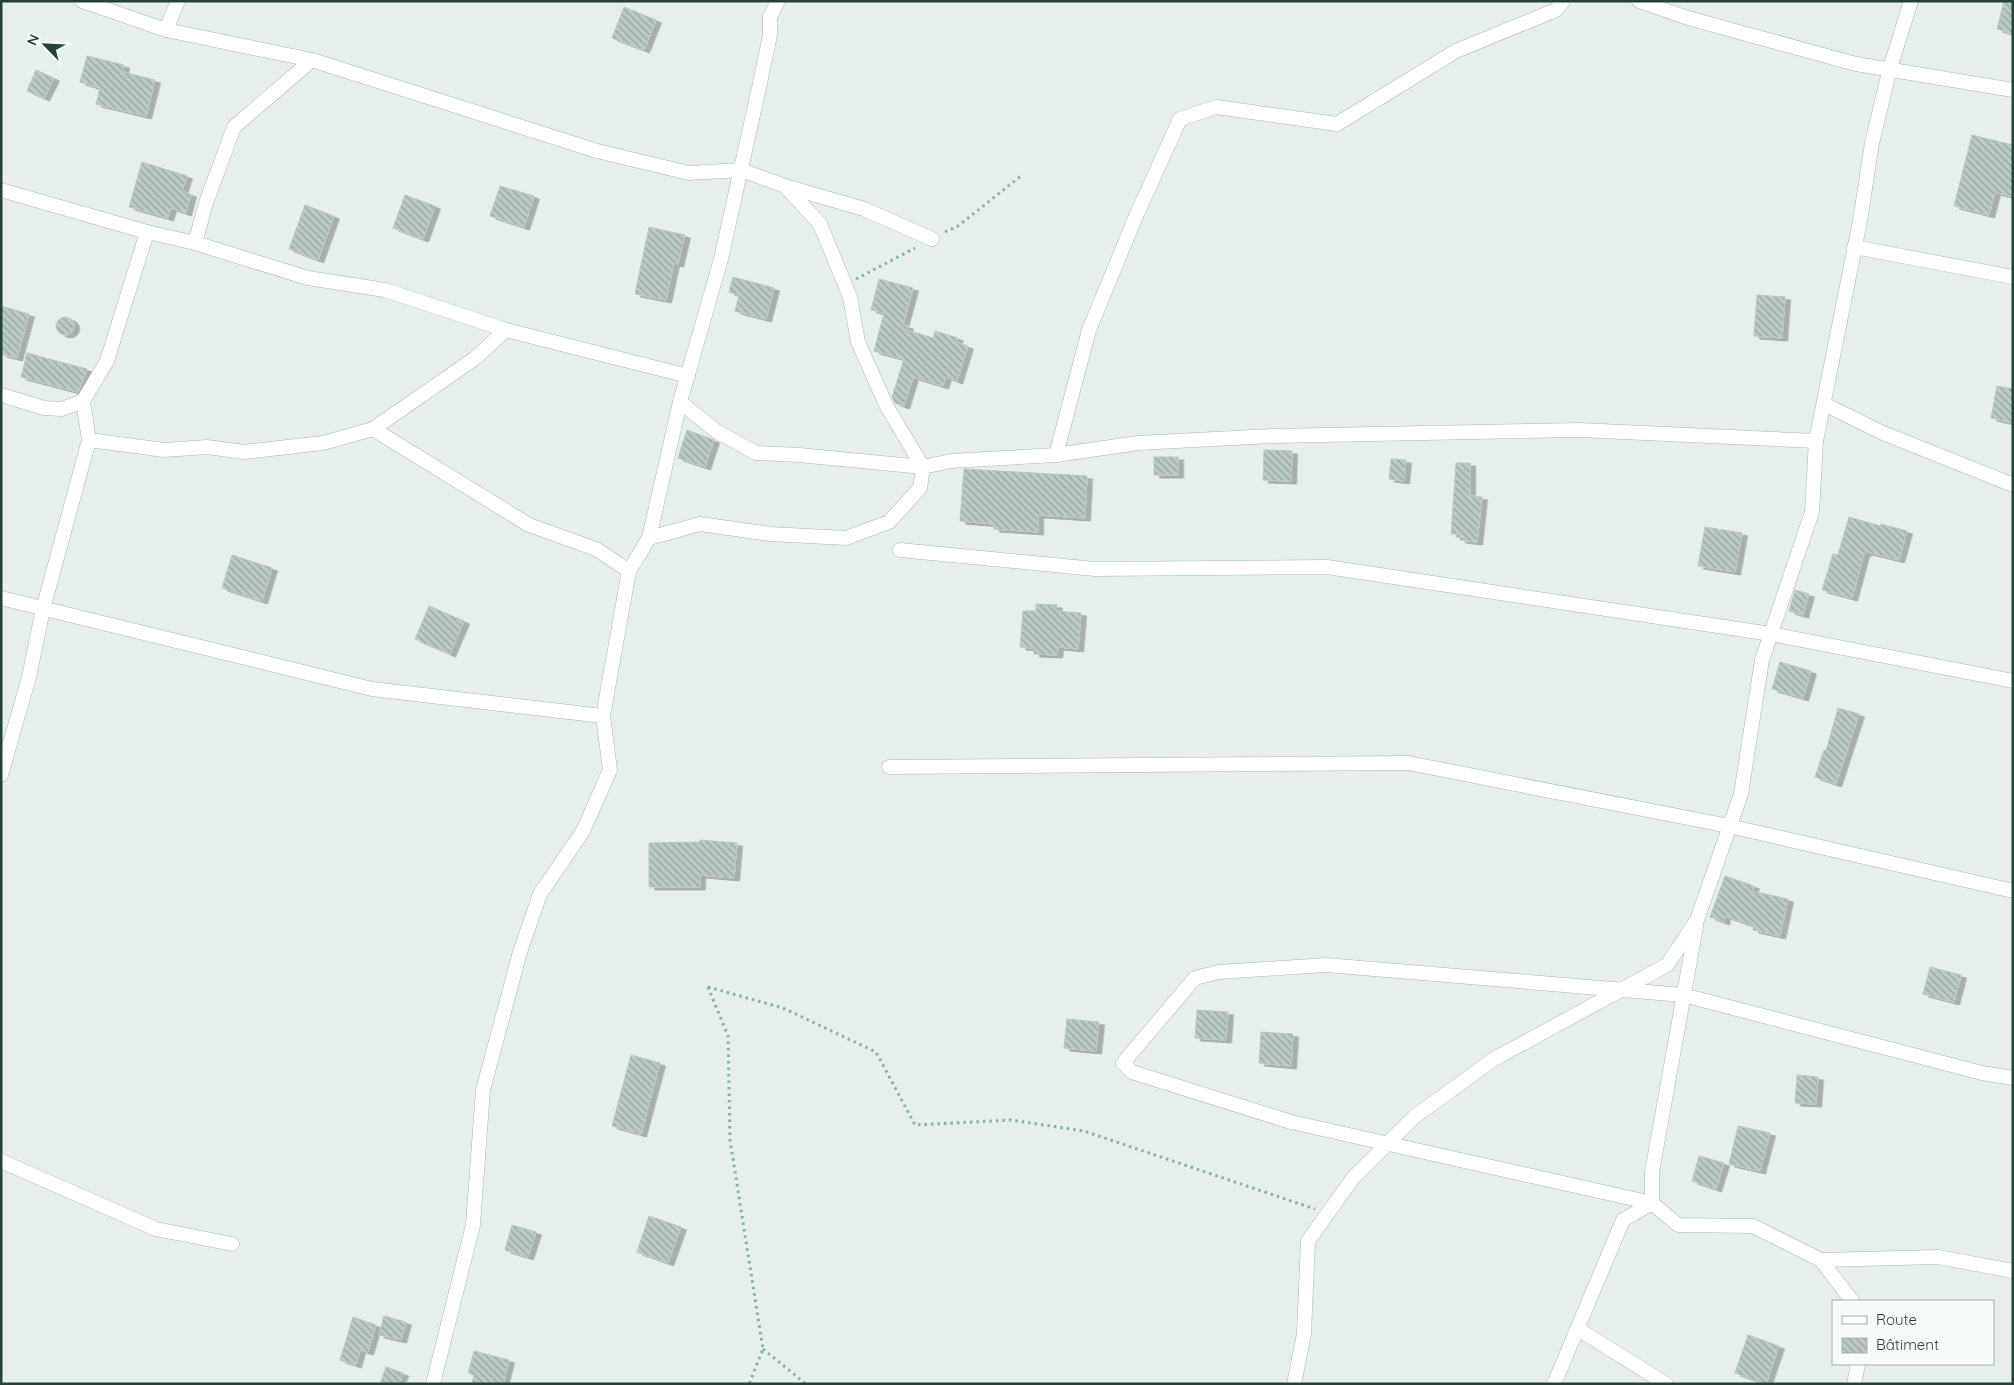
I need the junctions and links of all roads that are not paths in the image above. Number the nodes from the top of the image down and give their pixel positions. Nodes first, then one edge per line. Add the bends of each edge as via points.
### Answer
1 (82, 1) edge
2 (178, 1) edge
3 (778, 1) edge
4 (1563, 1) edge
5 (1639, 1) edge
6 (1911, 1) edge
7 (166, 30) junction
8 (312, 60) junction
9 (1890, 68) junction
10 (2013, 90) edge
11 (741, 170) junction
12 (785, 186) junction
13 (1, 190) edge
14 (147, 232) junction
15 (932, 239) dead end
16 (195, 243) junction
17 (1854, 246) junction
18 (2013, 277) edge
19 (506, 330) junction
20 (688, 376) junction
21 (1, 395) edge
22 (83, 401) junction
23 (680, 402) junction
24 (1824, 404) junction
25 (373, 430) junction
26 (90, 440) junction
27 (1816, 441) junction
28 (1056, 456) junction
29 (923, 467) junction
30 (2013, 485) edge
31 (649, 538) junction
32 (900, 550) dead end
33 (628, 571) junction
34 (1, 598) edge
35 (44, 610) junction
36 (1771, 634) junction
37 (2013, 681) edge
38 (603, 716) junction
39 (889, 767) dead end
40 (1, 775) edge
41 (1729, 826) junction
42 (2013, 891) edge
43 (1697, 920) junction
44 (1621, 990) junction
45 (1684, 995) junction
46 (2013, 1078) edge
47 (1387, 1144) junction
48 (1, 1160) edge
49 (1652, 1203) junction
50 (232, 1244) dead end
51 (1821, 1260) junction
52 (2013, 1271) edge
53 (1851, 1300) edge
54 (1578, 1329) junction
55 (1858, 1365) edge
56 (433, 1384) edge
57 (1294, 1384) edge
58 (1554, 1384) edge
59 (1666, 1384) edge
60 (1854, 1384) edge

1 - 7 street
2 - 7 street
3 - 11 street via 770,18 770,35
4 - 28 street via 1556,10 1456,51 1337,124 1216,106 1180,119 1089,330
5 - 9 street via 1688,18 1856,64
6 - 9 street
7 - 8 street
8 - 11 street via 597,151 689,173
8 - 16 street via 234,127 208,196
9 - 10 street
9 - 17 street via 1872,143
11 - 12 street
11 - 20 street via 721,259
12 - 15 street via 864,209
12 - 29 street via 820,224 850,298 858,342 887,407
13 - 14 street
14 - 16 street
14 - 22 street via 107,361
16 - 19 street via 308,278 385,290
17 - 18 street
17 - 24 street
19 - 20 street
19 - 25 street via 474,359
20 - 23 street
21 - 22 street via 44,408 62,409
22 - 26 street
23 - 29 street via 716,431 756,453 799,454
23 - 31 street
24 - 27 street
24 - 30 street via 1883,434
25 - 26 street via 323,443 244,452 207,446 164,450
25 - 33 street via 529,525 596,549
26 - 35 street
27 - 28 street via 1578,430 1448,431 1138,443
27 - 36 street via 1812,512
28 - 29 street via 951,461
29 - 31 street via 920,488 889,522 846,538 770,534 700,524
31 - 33 street
32 - 36 street via 1096,569 1327,567
33 - 38 street
34 - 35 street
35 - 38 street via 372,689
35 - 40 street
36 - 37 street
36 - 41 street via 1762,660 1741,794
38 - 56 street via 610,770 583,831 540,894 520,952 483,1090 473,1225
39 - 41 street via 1408,763
41 - 42 street
41 - 43 street
43 - 44 street via 1667,965
43 - 45 street
44 - 45 street
44 - 47 street via 1494,1058 1414,1117
44 - 47 street via 1326,965 1219,972 1195,978 1122,1063 1132,1072 1272,1116
45 - 46 street via 1982,1073
45 - 49 street via 1652,1172
47 - 49 street
47 - 57 street via 1353,1178 1308,1241 1304,1334
48 - 50 street via 156,1230
49 - 51 street via 1678,1225 1753,1226
49 - 54 street via 1622,1220
51 - 52 street via 1938,1257
51 - 53 street
54 - 58 street
54 - 59 street
55 - 60 street

